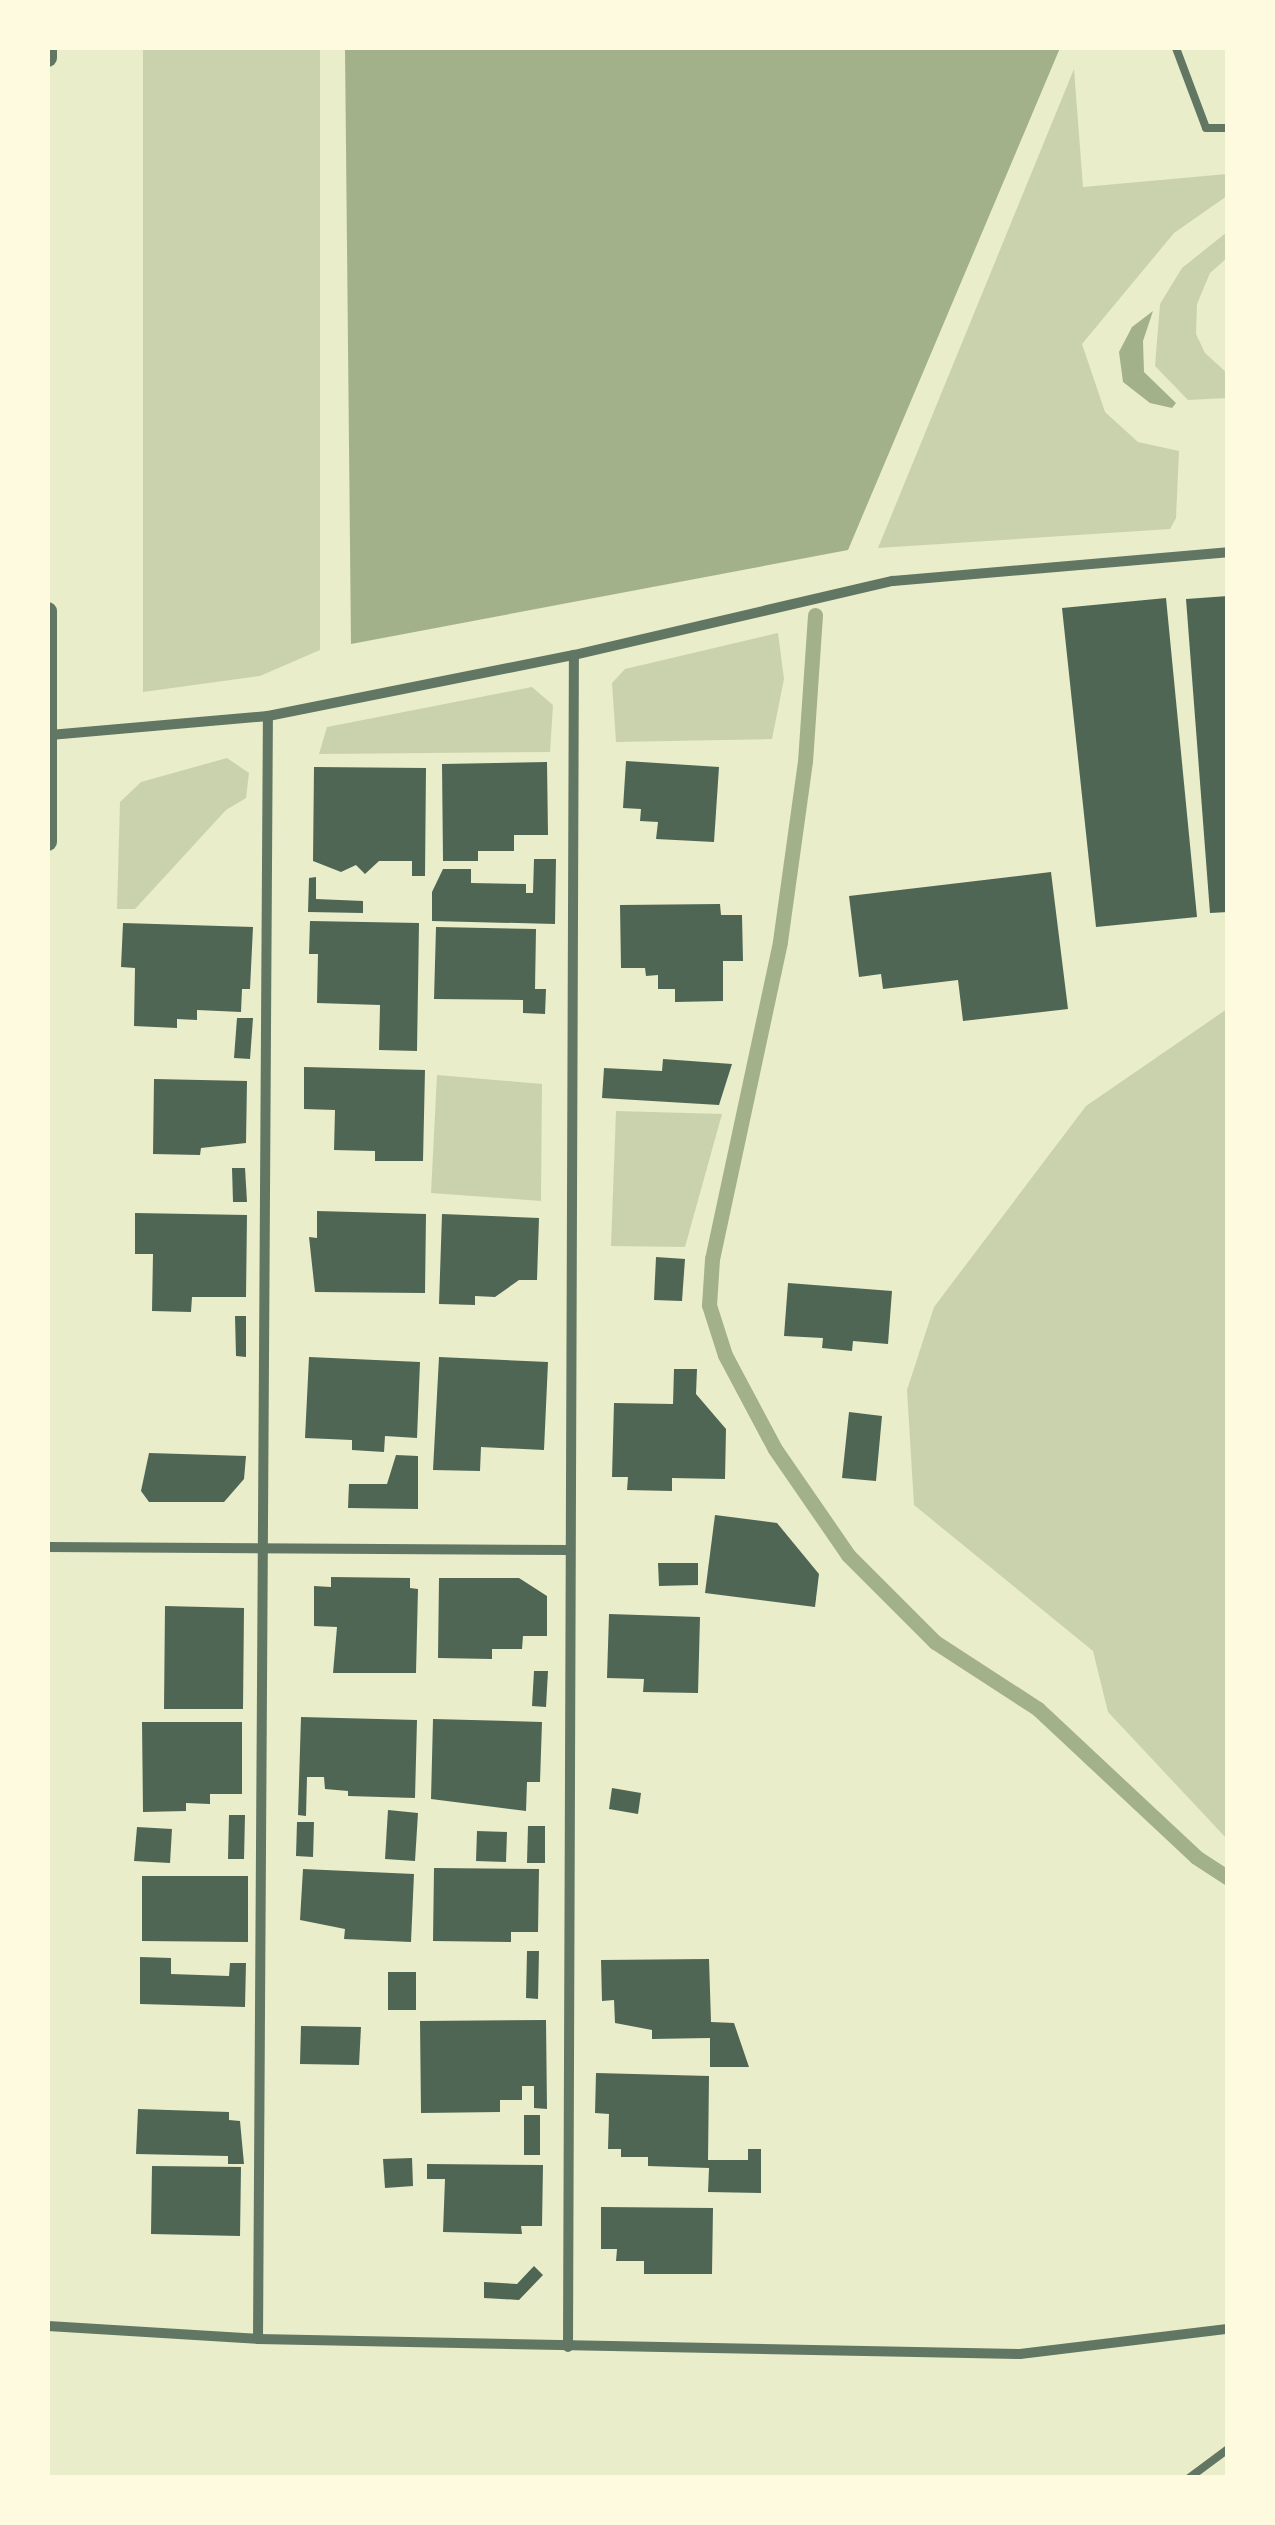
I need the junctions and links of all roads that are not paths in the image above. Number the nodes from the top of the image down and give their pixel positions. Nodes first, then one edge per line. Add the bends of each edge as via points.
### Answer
1 (48, 48) edge
2 (1176, 48) edge
3 (48, 58) edge
4 (1228, 128) edge
5 (1228, 552) edge
6 (48, 611) edge
7 (574, 655) junction
8 (268, 716) junction
9 (50, 735) edge
10 (48, 842) edge
11 (48, 1547) edge
12 (264, 1550) junction
13 (570, 1550) junction
14 (48, 2326) edge
15 (1228, 2329) edge
16 (258, 2339) junction
17 (568, 2347) junction
18 (1228, 2449) edge
19 (1188, 2478) edge

1 - 3 street
2 - 4 lane via 1206,128
5 - 7 street via 893,581 668,628
6 - 9 street
7 - 8 street
7 - 13 street
8 - 9 street
8 - 12 street
9 - 10 street
11 - 12 street
12 - 13 street
12 - 16 street
13 - 17 street
14 - 16 street
15 - 17 street via 1020,2354
16 - 17 street
18 - 19 lane

